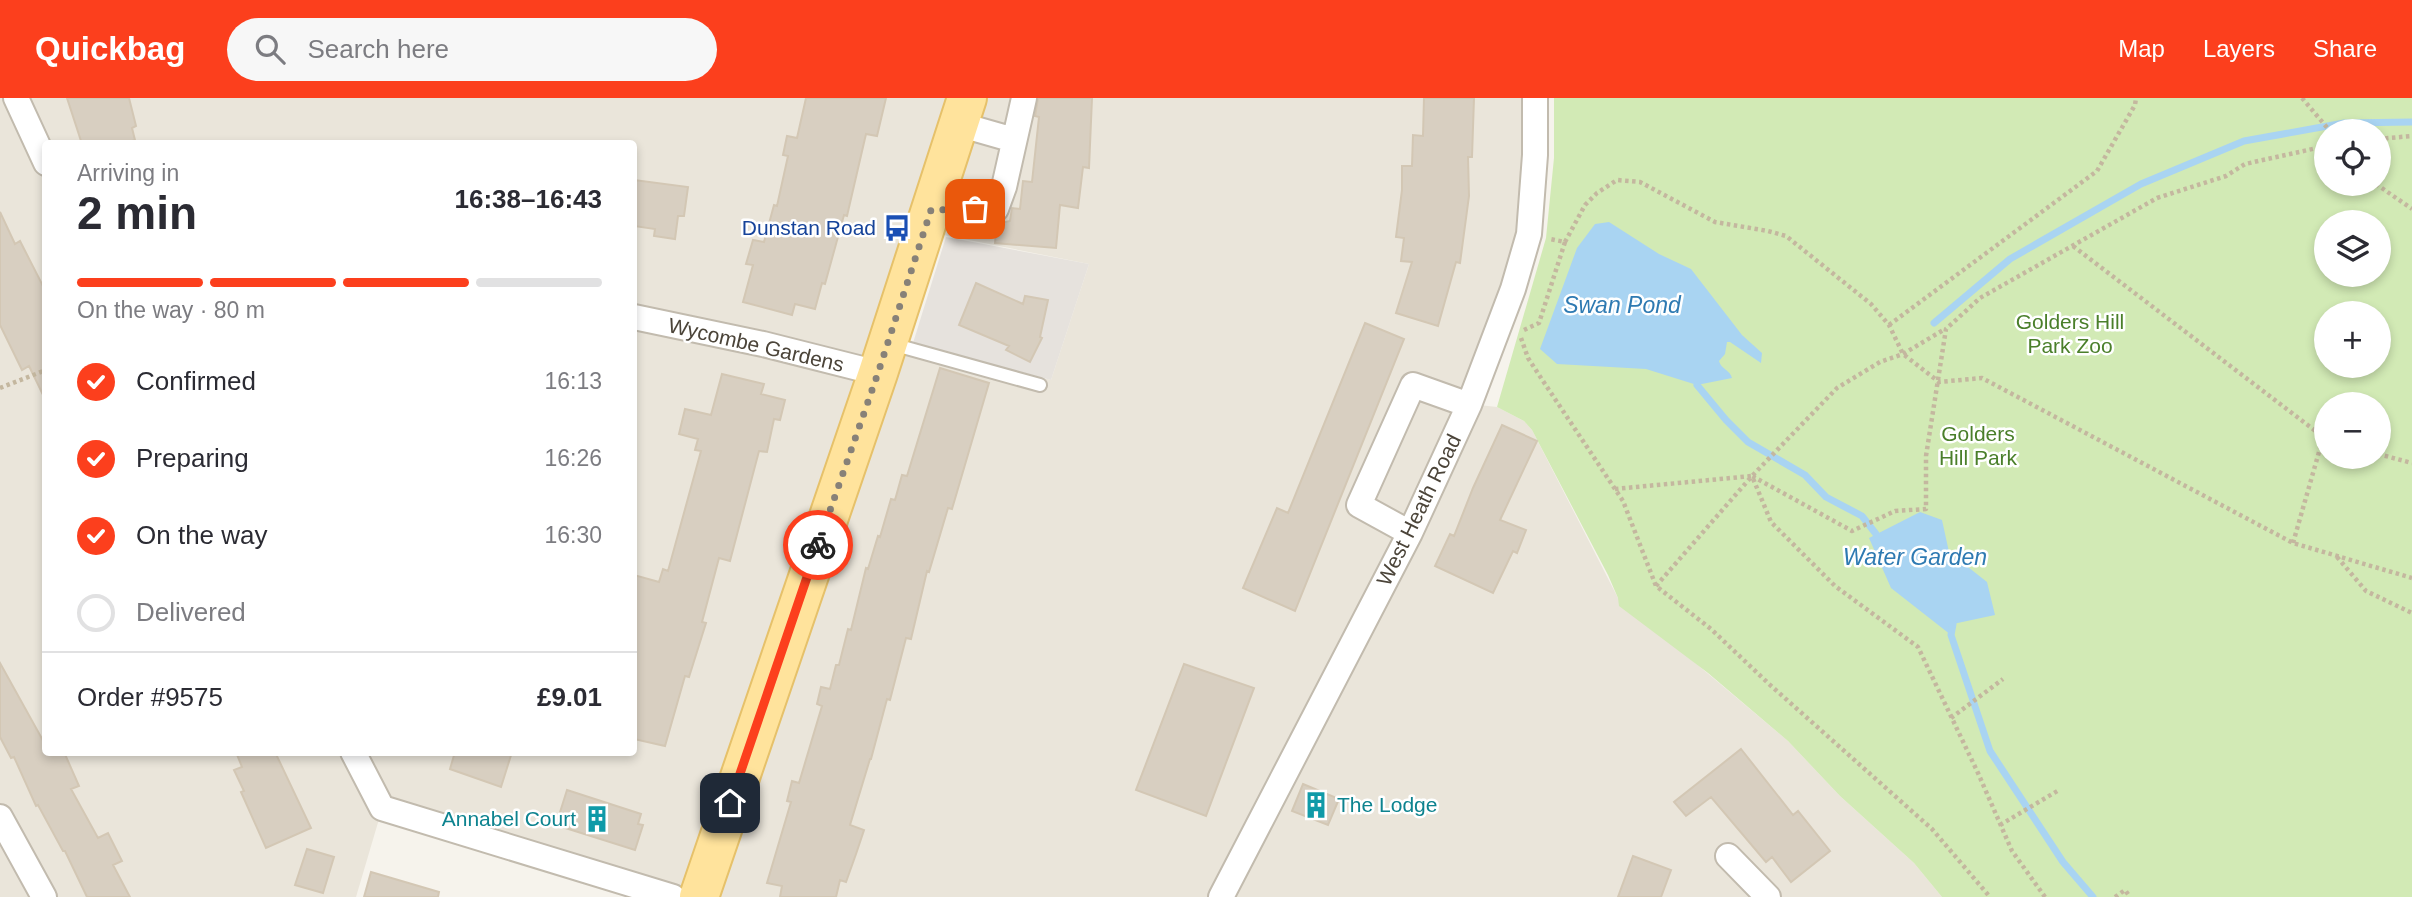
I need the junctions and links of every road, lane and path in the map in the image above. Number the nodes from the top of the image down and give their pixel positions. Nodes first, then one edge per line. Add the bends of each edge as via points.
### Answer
1 (16, 98) edge
2 (1024, 98) edge
3 (1535, 98) edge
4 (2136, 98) edge
5 (2302, 98) edge
6 (962, 111) edge
7 (2320, 119) edge
8 (2412, 136) edge
9 (2391, 138) edge
10 (1014, 140) junction
11 (2314, 149) edge
12 (42, 154) edge
13 (2391, 194) edge
14 (2412, 209) edge
15 (931, 210) junction
16 (1529, 234) junction
17 (1565, 242) junction
18 (2073, 246) junction
19 (637, 318) edge
20 (1889, 324) junction
21 (1946, 329) junction
22 (1903, 354) junction
23 (883, 358) junction
24 (42, 372) edge
25 (1939, 382) junction
26 (1040, 386) dead end
27 (0, 388) edge
28 (1469, 405) junction
29 (2314, 430) edge
30 (2391, 457) edge
31 (2412, 463) edge
32 (2315, 469) edge
33 (1752, 476) junction
34 (1615, 489) junction
35 (1410, 533) junction
36 (2293, 542) junction
37 (2336, 556) junction
38 (2412, 578) edge
39 (1656, 586) junction
40 (2412, 613) edge
41 (2003, 679) dead end
42 (1951, 718) junction
43 (355, 756) edge
44 (2059, 790) dead end
45 (0, 817) edge
46 (2000, 825) junction
47 (1728, 856) dead end
48 (44, 897) edge
49 (673, 897) edge
50 (699, 897) edge
51 (1222, 897) edge
52 (1768, 897) edge
53 (1990, 897) edge
54 (2045, 897) edge
55 (2115, 897) edge
56 (2130, 897) edge

1 - 12 street
2 - 10 street
3 - 16 street, West Heath Road
4 - 20 path via 2096,171
5 - 7 path
6 - 10 street
6 - 15 main road
8 - 9 path
10 - 15 street via 996,209
11 - 18 path via 2245,164 2226,176 2157,198
13 - 14 path
15 - 23 main road
16 - 17 path
16 - 28 street, West Heath Road
17 - 20 path via 1597,193 1617,180 1640,182 1715,222 1786,236 1871,304
17 - 34 path via 1539,323 1525,328 1521,338 1535,369
18 - 21 path via 1980,298
18 - 29 path
19 - 23 street, Wycombe Gardens via 762,344
20 - 22 path
21 - 22 path
21 - 25 path
22 - 25 path
22 - 33 path via 1837,388
23 - 26 lane
23 - 50 main road
24 - 27 path
25 - 33 path via 1926,456 1926,509 1895,511 1852,531
25 - 36 path via 1982,378
28 - 35 street, West Heath Road
28 - 35 street via 1413,385 1359,505
30 - 31 path
32 - 36 path
33 - 34 path
33 - 39 path
33 - 42 path via 1771,522 1835,586 1918,647
34 - 39 path
35 - 51 street, West Heath Road
36 - 37 path
37 - 38 path
37 - 40 path via 2366,591
39 - 53 path via 1711,629 1932,829
41 - 42 path
42 - 46 path
43 - 49 street via 382,808
44 - 46 path
45 - 48 street
46 - 54 path via 2012,851
47 - 52 street
55 - 56 path via 2124,890

